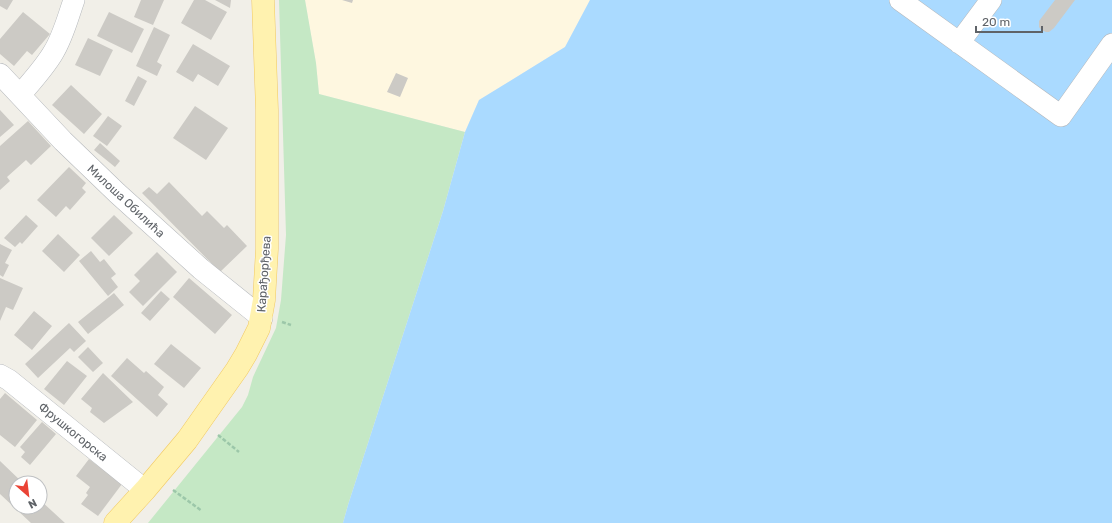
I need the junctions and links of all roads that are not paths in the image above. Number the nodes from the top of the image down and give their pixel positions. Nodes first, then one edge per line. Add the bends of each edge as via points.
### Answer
1 (74, 0) edge
2 (263, 0) edge
3 (900, 0) edge
4 (991, 0) edge
5 (959, 43) junction
6 (1112, 44) edge
7 (0, 74) edge
8 (20, 95) junction
9 (272, 320) junction
10 (0, 375) edge
11 (145, 490) junction
12 (115, 523) edge

1 - 8 street via 54,52
2 - 9 main road, Карађорђева via 267,110 267,249 264,300
3 - 5 street
4 - 5 street
5 - 6 street via 1062,116
7 - 8 street, Милоша Обилића
8 - 9 street, Милоша Обилића via 117,193 201,269
9 - 11 main road, Карађорђева via 259,328 219,396 187,440
10 - 11 street, Фрушкогорска
11 - 12 main road, Карађорђева

